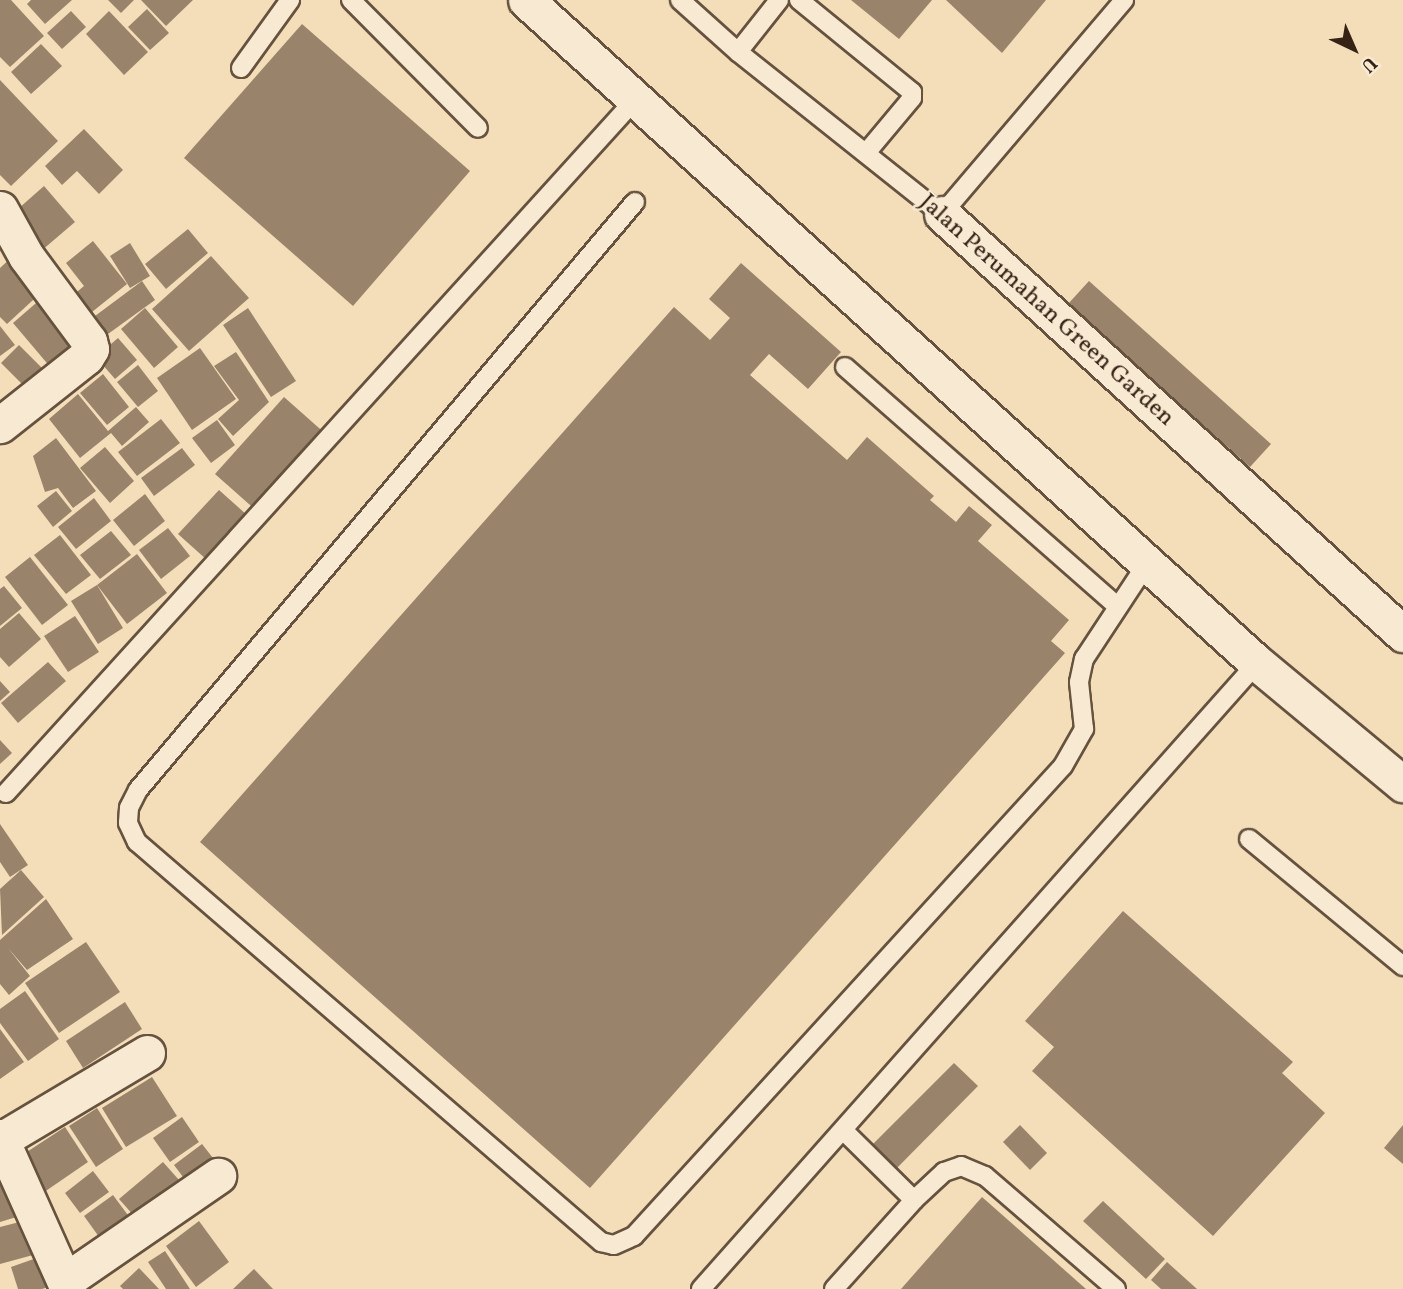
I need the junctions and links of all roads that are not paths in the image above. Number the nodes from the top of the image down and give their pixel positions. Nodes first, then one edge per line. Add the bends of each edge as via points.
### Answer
1 (290, 0) edge
2 (351, 0) edge
3 (526, 0) edge
4 (680, 0) edge
5 (779, 0) edge
6 (799, 0) edge
7 (1124, 0) edge
8 (738, 52) junction
9 (241, 68) dead end
10 (634, 101) junction
11 (478, 128) dead end
12 (866, 153) junction
13 (635, 202) dead end
14 (0, 209) edge
15 (942, 214) junction
16 (845, 367) dead end
17 (0, 425) edge
18 (1148, 562) junction
19 (1118, 607) junction
20 (1403, 634) edge
21 (1257, 663) junction
22 (1403, 784) edge
23 (6, 793) dead end
24 (1249, 839) dead end
25 (1403, 965) edge
26 (147, 1053) dead end
27 (844, 1131) junction
28 (2, 1145) edge
29 (218, 1176) dead end
30 (914, 1200) junction
31 (66, 1285) edge
32 (701, 1289) edge
33 (834, 1289) edge
34 (1116, 1289) edge

1 - 9 lane
2 - 11 lane
3 - 10 street
4 - 8 lane, Jalan Perumahan Green Garden
5 - 8 lane
6 - 12 lane via 912,92 912,98
7 - 15 lane
8 - 12 lane, Jalan Perumahan Green Garden
10 - 18 street
10 - 23 lane
12 - 15 lane, Jalan Perumahan Green Garden
13 - 19 lane via 138,790 129,808 128,824 137,842 601,1242 614,1245 634,1236 1063,766 1084,729 1081,669
14 - 17 street via 26,256 91,349
15 - 20 street, Jalan Perumahan Green Garden
16 - 19 lane
18 - 19 lane
18 - 21 street
21 - 22 street
21 - 27 lane
24 - 25 lane
26 - 28 street
27 - 30 lane
27 - 32 lane
28 - 31 street
29 - 31 street
30 - 33 lane
30 - 34 lane via 944,1172 961,1166 975,1170

